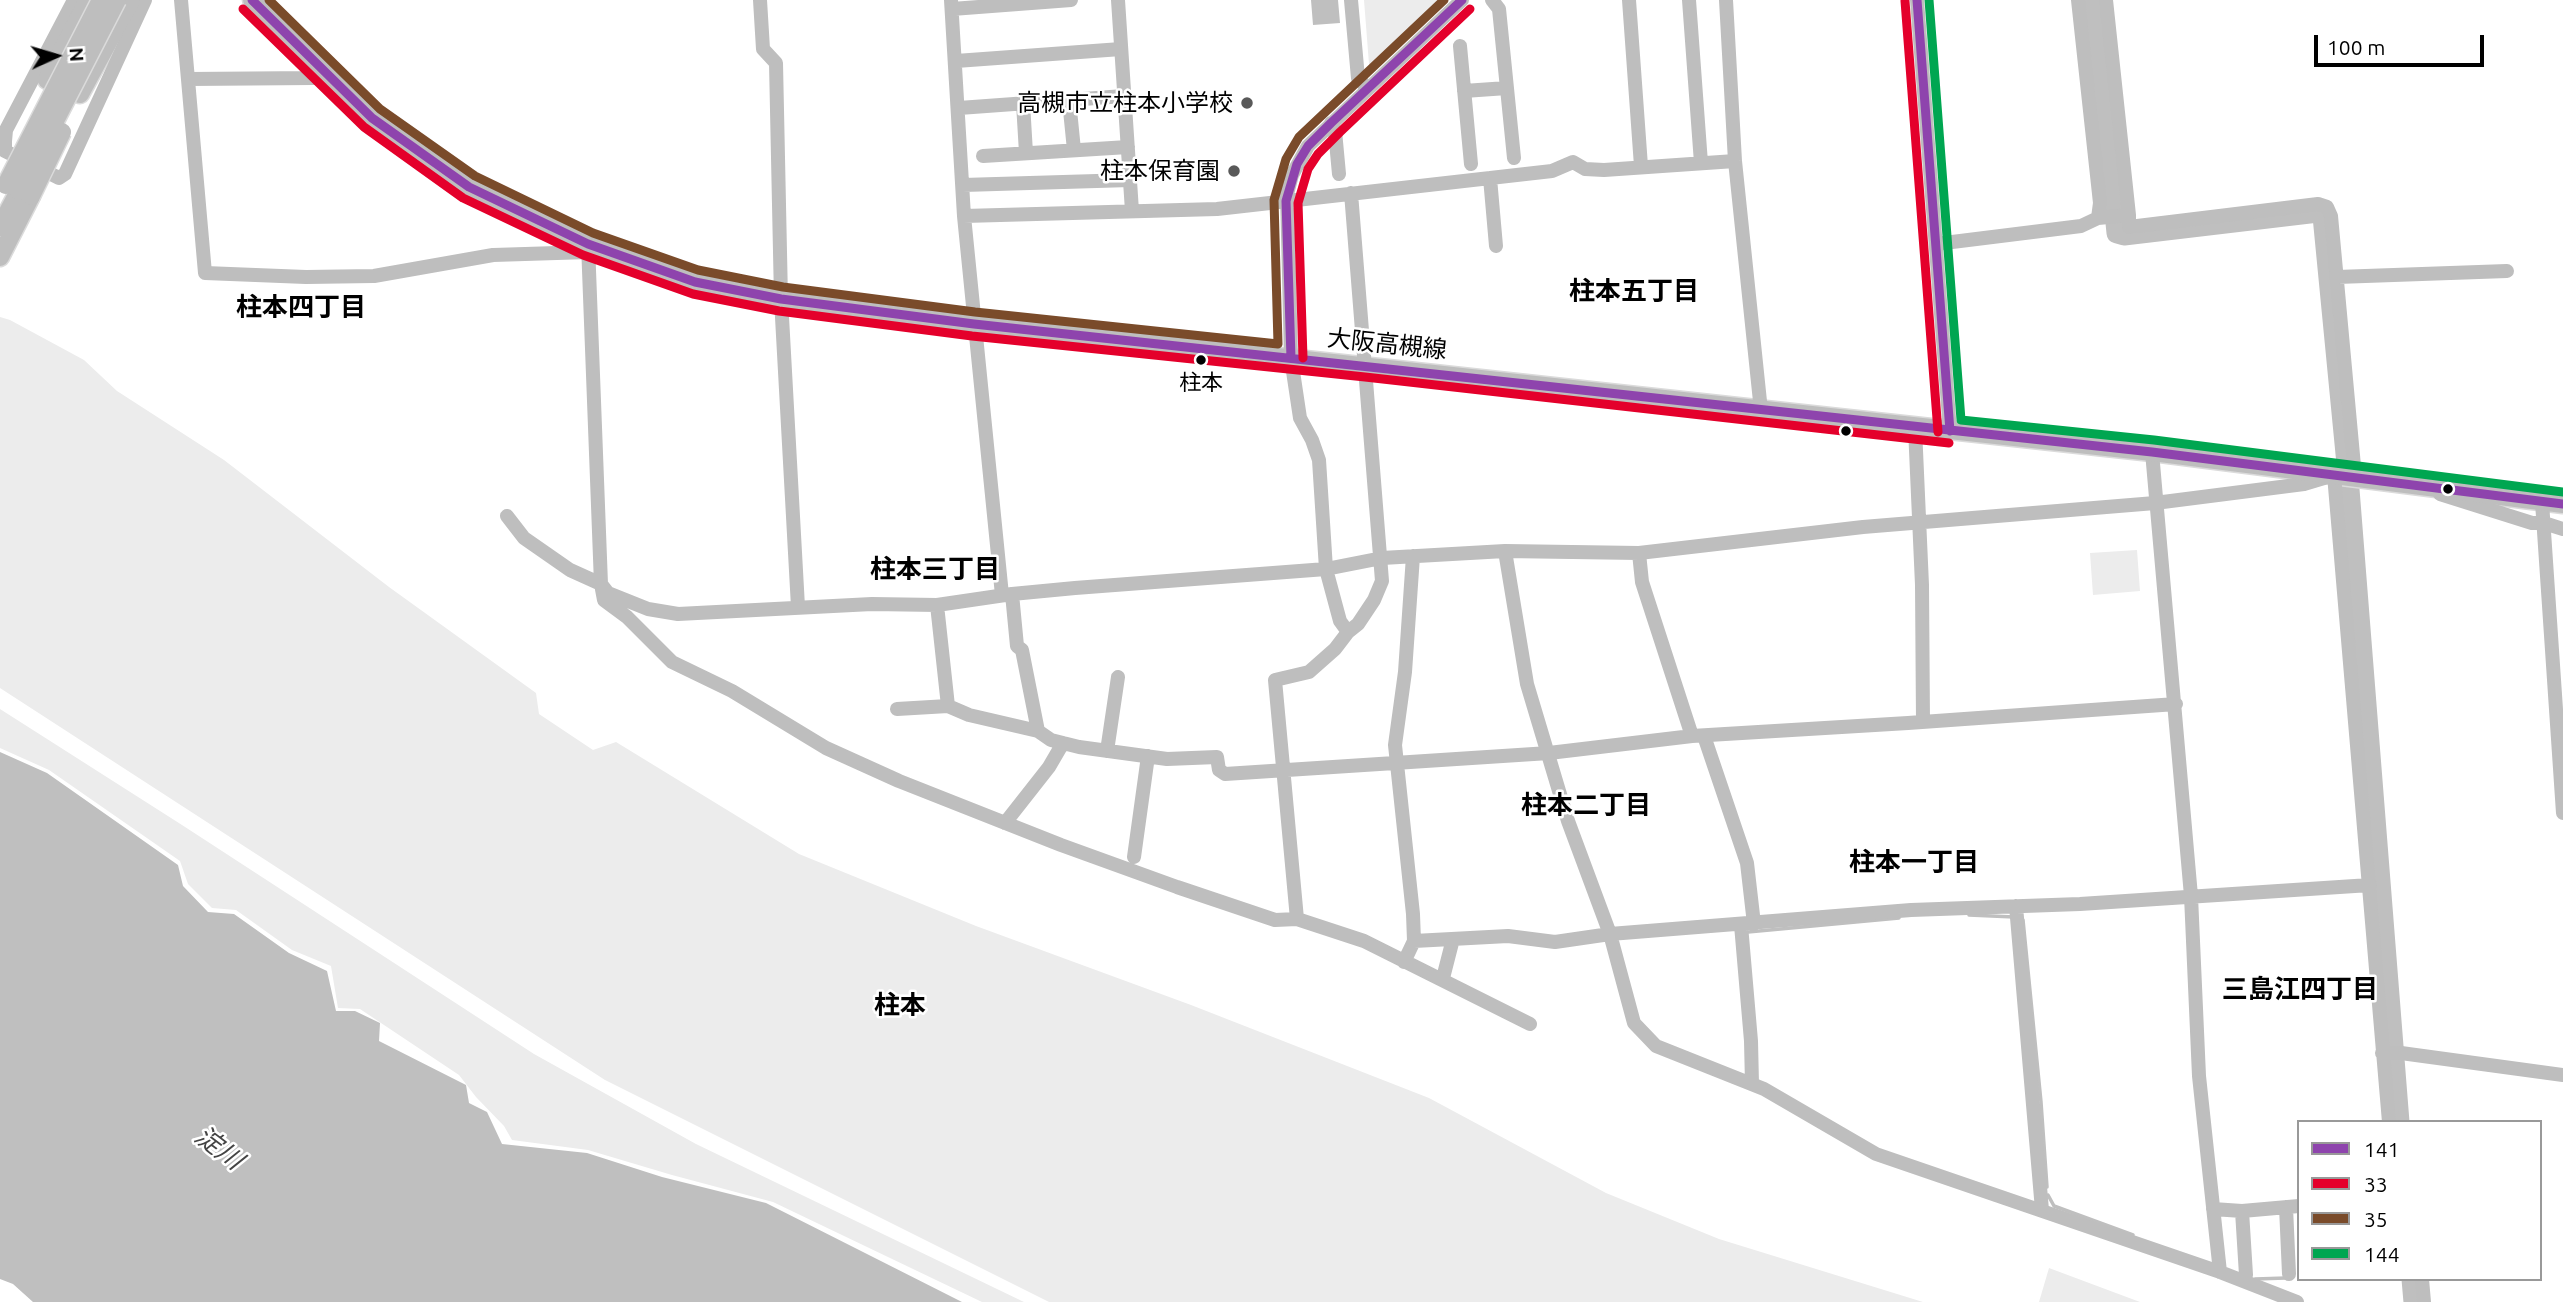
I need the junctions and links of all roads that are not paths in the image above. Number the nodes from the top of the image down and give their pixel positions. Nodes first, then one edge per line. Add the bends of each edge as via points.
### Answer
1 (74, 0) edge
2 (88, 0) edge
3 (101, 0) edge
4 (117, 0) edge
5 (131, 0) edge
6 (145, 0) edge
7 (181, 0) edge
8 (252, 0) edge
9 (761, 0) edge
10 (1071, 0) edge
11 (1118, 0) edge
12 (1351, 0) edge
13 (1462, 0) edge
14 (1492, 0) edge
15 (1629, 0) edge
16 (1689, 0) edge
17 (1726, 0) edge
18 (1917, 0) edge
19 (2078, 0) edge
20 (2106, 0) edge
21 (951, 4) edge
22 (1460, 46) dead end
23 (1121, 49) junction
24 (956, 61) junction
25 (327, 74) junction
26 (188, 79) junction
27 (1367, 88) junction
28 (1507, 88) junction
29 (1464, 91) junction
30 (1124, 96) junction
31 (1069, 100) junction
32 (1023, 103) junction
33 (959, 108) junction
34 (1331, 123) junction
35 (1128, 147) junction
36 (1074, 150) junction
37 (1026, 153) junction
38 (983, 156) dead end
39 (1514, 158) dead end
40 (1735, 160) junction
41 (1701, 163) junction
42 (1471, 164) dead end
43 (1641, 166) junction
44 (1339, 174) dead end
45 (1490, 178) junction
46 (1130, 180) junction
47 (963, 185) junction
48 (11, 189) edge
49 (1351, 193) junction
50 (1286, 201) junction
51 (1132, 211) junction
52 (2129, 215) junction
53 (964, 216) junction
54 (2098, 218) junction
55 (0, 228) edge
56 (1936, 244) junction
57 (1496, 246) dead end
58 (589, 248) junction
59 (0, 257) edge
60 (2507, 271) dead end
61 (2337, 277) junction
62 (781, 299) junction
63 (974, 324) junction
64 (1291, 358) junction
65 (1366, 365) junction
66 (1762, 411) junction
67 (1915, 428) junction
68 (1950, 432) junction
69 (2152, 452) junction
70 (2334, 475) junction
71 (2355, 477) junction
72 (2402, 482) junction
73 (2542, 502) junction
74 (2155, 503) junction
75 (2563, 503) edge
76 (507, 516) dead end
77 (1920, 522) junction
78 (2544, 523) junction
79 (2563, 528) edge
80 (1505, 551) junction
81 (1639, 553) junction
82 (1413, 556) junction
83 (1382, 558) junction
84 (1326, 569) junction
85 (601, 584) junction
86 (1007, 595) junction
87 (937, 605) junction
88 (798, 607) junction
89 (1348, 632) junction
90 (1118, 677) dead end
91 (2176, 704) junction
92 (948, 706) junction
93 (897, 709) dead end
94 (1923, 722) junction
95 (1038, 731) junction
96 (1698, 736) junction
97 (1063, 743) junction
98 (1107, 751) junction
99 (1549, 753) junction
100 (1148, 756) junction
101 (1395, 764) junction
102 (1282, 770) junction
103 (2563, 813) edge
104 (1005, 823) junction
105 (1134, 857) dead end
106 (2370, 885) junction
107 (2191, 896) junction
108 (2016, 906) junction
109 (1297, 919) junction
110 (1747, 924) junction
111 (1610, 934) junction
112 (1453, 939) junction
113 (1414, 941) junction
114 (1404, 962) junction
115 (1443, 978) junction
116 (1530, 1024) dead end
117 (2382, 1054) junction
118 (2563, 1075) edge
119 (1752, 1084) junction
120 (2389, 1120) edge
121 (2292, 1206) edge
122 (2213, 1209) junction
123 (2042, 1210) junction
124 (2242, 1211) junction
125 (2293, 1251) edge
126 (2220, 1272) junction
127 (2289, 1274) dead end
128 (2246, 1275) dead end
129 (2422, 1281) edge
130 (2297, 1302) edge
131 (2424, 1302) edge

1 - 6 street via 6,130 5,141 5,151 60,178
2 - 48 main road via 47,80
3 - 48 main road, bridge
4 - 48 main road, bridge
5 - 48 main road, bridge via 80,94
7 - 26 street
8 - 25 main road, 大阪高槻線
9 - 62 street via 763,50 776,63
10 - 21 street
11 - 23 street
12 - 27 street via 1357,78
13 - 27 street
14 - 28 street via 1499,9
15 - 43 street
16 - 41 street
17 - 40 street
18 - 56 street
19 - 54 street
20 - 52 street
21 - 24 street
22 - 29 street
23 - 24 street
23 - 30 street
24 - 33 street
25 - 26 street
25 - 58 main road, 大阪高槻線 via 372,118 469,187
26 - 58 street via 205,272 306,278 374,276 493,255
27 - 34 street
28 - 29 street
28 - 39 street
29 - 42 street
30 - 31 street
30 - 35 street
31 - 32 street
31 - 36 street
32 - 33 street
32 - 37 street
33 - 47 street
34 - 44 street
34 - 50 street via 1297,164
35 - 36 street
35 - 46 street
36 - 37 street
37 - 38 street
40 - 41 street
40 - 66 street
41 - 43 street
43 - 45 street via 1585,169 1573,162 1552,172
45 - 49 street
45 - 57 street
46 - 47 street
46 - 51 street
47 - 53 street
48 - 55 main road
48 - 59 main road
49 - 50 street
49 - 65 street
50 - 51 street via 1217,209
50 - 64 street
51 - 53 street
52 - 54 street
52 - 61 street via 2129,227 2318,204 2327,207 2331,216
53 - 63 street
54 - 56 street via 2081,226
56 - 68 street
58 - 62 main road, 大阪高槻線 via 695,282
58 - 85 street
60 - 61 street
61 - 71 street
62 - 63 main road, 大阪高槻線
62 - 88 street
63 - 64 main road, 大阪高槻線
63 - 86 street
64 - 65 main road, 大阪高槻線
64 - 84 street via 1300,418 1319,460
65 - 66 main road, 大阪高槻線
65 - 83 street
66 - 67 main road, 大阪高槻線
67 - 68 main road, 大阪高槻線
67 - 77 street
68 - 69 main road, 大阪高槻線
69 - 70 main road, 大阪高槻線
69 - 74 street
70 - 71 main road, 大阪高槻線
70 - 74 street via 2304,484
70 - 106 street
71 - 72 main road, 大阪高槻線
72 - 73 main road, 大阪高槻線
72 - 78 street
73 - 75 main road, 大阪高槻線
73 - 78 street
74 - 77 street
74 - 91 street
76 - 85 street via 524,538 570,570
77 - 81 street
77 - 94 street
78 - 79 street
78 - 103 street
80 - 81 street
80 - 82 street
80 - 99 street via 1527,684
81 - 96 street via 1642,582
82 - 83 street
82 - 101 street
83 - 84 street
83 - 89 street via 1382,581 1374,600
84 - 86 street
84 - 89 street via 1340,621
85 - 88 street via 608,593 648,610 678,614
85 - 104 street via 604,600 671,662 732,691 826,748
86 - 87 street
86 - 95 street
87 - 88 street
87 - 92 street
89 - 102 street via 1309,672 1275,680
90 - 98 street
91 - 94 street
91 - 107 street
92 - 93 street
92 - 95 street
94 - 96 street
95 - 97 street
96 - 99 street
96 - 110 street via 1747,863
97 - 98 street
97 - 104 street
98 - 100 street
99 - 101 street
99 - 111 street via 1568,821
100 - 102 street via 1217,757 1224,774
100 - 105 street
101 - 102 street
101 - 113 street
102 - 109 street
104 - 109 street via 1262,916
106 - 107 street
106 - 117 street
107 - 108 street
107 - 122 street via 2199,1076
108 - 110 street via 1911,909
108 - 123 street
109 - 114 street via 1364,941
110 - 111 street
110 - 119 street
111 - 112 street via 1555,942 1508,936
111 - 119 street via 1634,1023 1656,1046
112 - 113 street
112 - 115 street
113 - 114 street
114 - 115 street
115 - 116 street
117 - 118 street
117 - 120 street
119 - 123 street via 1877,1154
121 - 124 street
121 - 125 street
122 - 124 street
122 - 126 street
123 - 126 street
124 - 128 street
125 - 127 street
126 - 130 street
129 - 131 street

